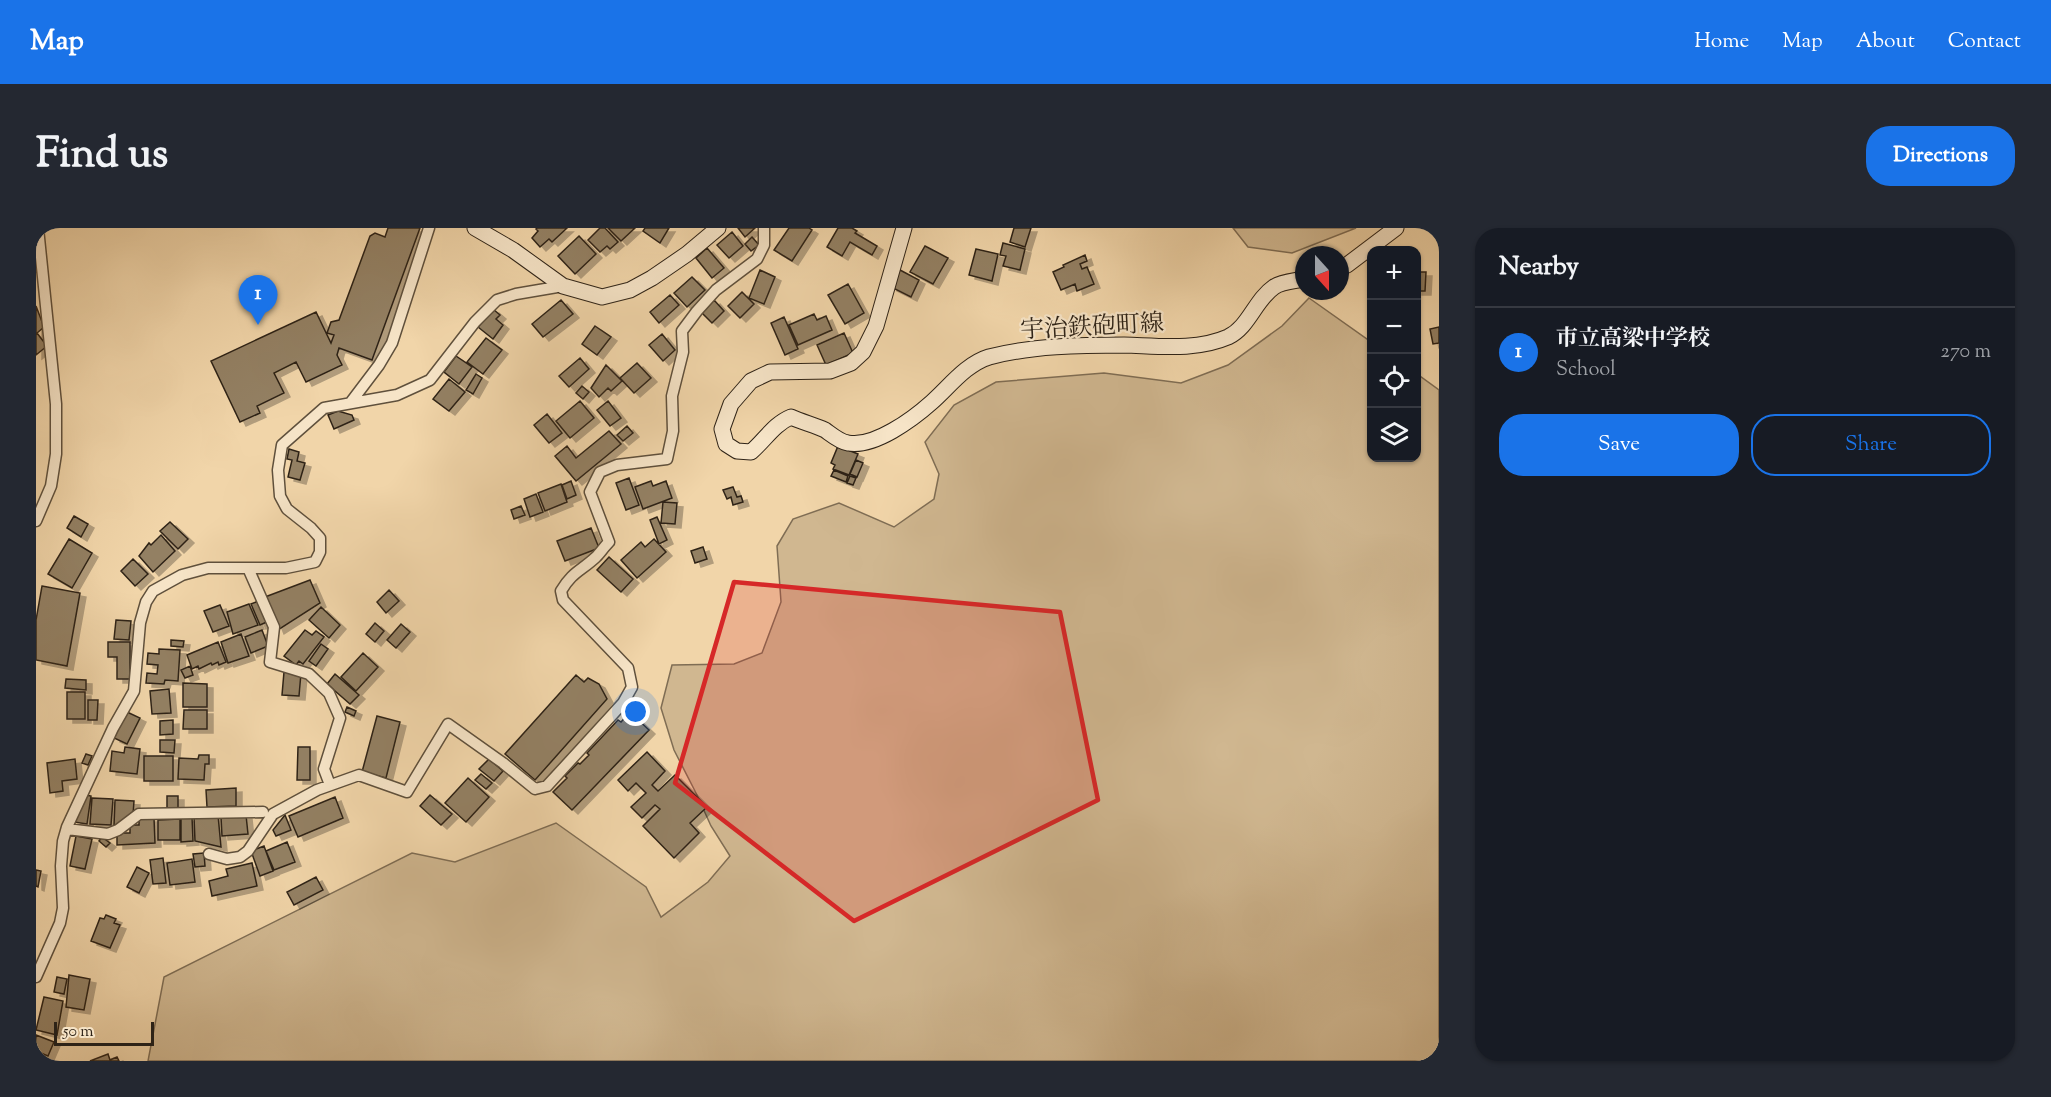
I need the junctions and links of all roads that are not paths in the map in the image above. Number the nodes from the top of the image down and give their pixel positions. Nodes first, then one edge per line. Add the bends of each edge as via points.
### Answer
1 (38, 228) edge
2 (429, 228) edge
3 (475, 228) edge
4 (718, 228) edge
5 (764, 228) edge
6 (904, 228) edge
7 (1396, 228) edge
8 (1349, 263) edge
9 (1295, 281) edge
10 (563, 286) junction
11 (351, 402) junction
12 (36, 521) edge
13 (248, 568) junction
14 (330, 785) junction
15 (263, 812) dead end
16 (67, 829) junction
17 (209, 854) dead end
18 (36, 976) edge

1 - 12 street via 56,404 56,454 51,486
2 - 11 street via 392,343
3 - 10 main road
4 - 10 main road via 687,254 630,290 602,297
5 - 14 street via 764,245 756,259 716,290 682,331 683,352 672,396 673,431 667,459 617,465 600,472 590,492 609,542 577,570 561,591 563,600 628,668 632,687 623,704 548,786 535,789 448,724 407,792 359,775
6 - 9 main road, 宇治鉄砲町線 via 876,326 863,352 851,363 830,371 770,372 751,381 731,404 722,429 726,444 736,451 751,452 779,422 790,417 845,443 869,441 905,422 973,365 987,358 1051,347 1203,345 1230,336 1244,325 1260,300 1275,286
7 - 8 main road
10 - 11 street via 497,300 430,380 397,395
11 - 13 street via 324,408 282,445 278,470 280,496 287,509 320,538 315,562 286,568
13 - 14 street via 274,627 270,662 309,674 329,693 340,718 324,769
13 - 16 street via 208,568 182,575 153,591 140,623 134,691
14 - 17 street via 273,814 240,857 227,859
15 - 16 street via 139,814 108,834
16 - 18 street via 61,866 60,923

